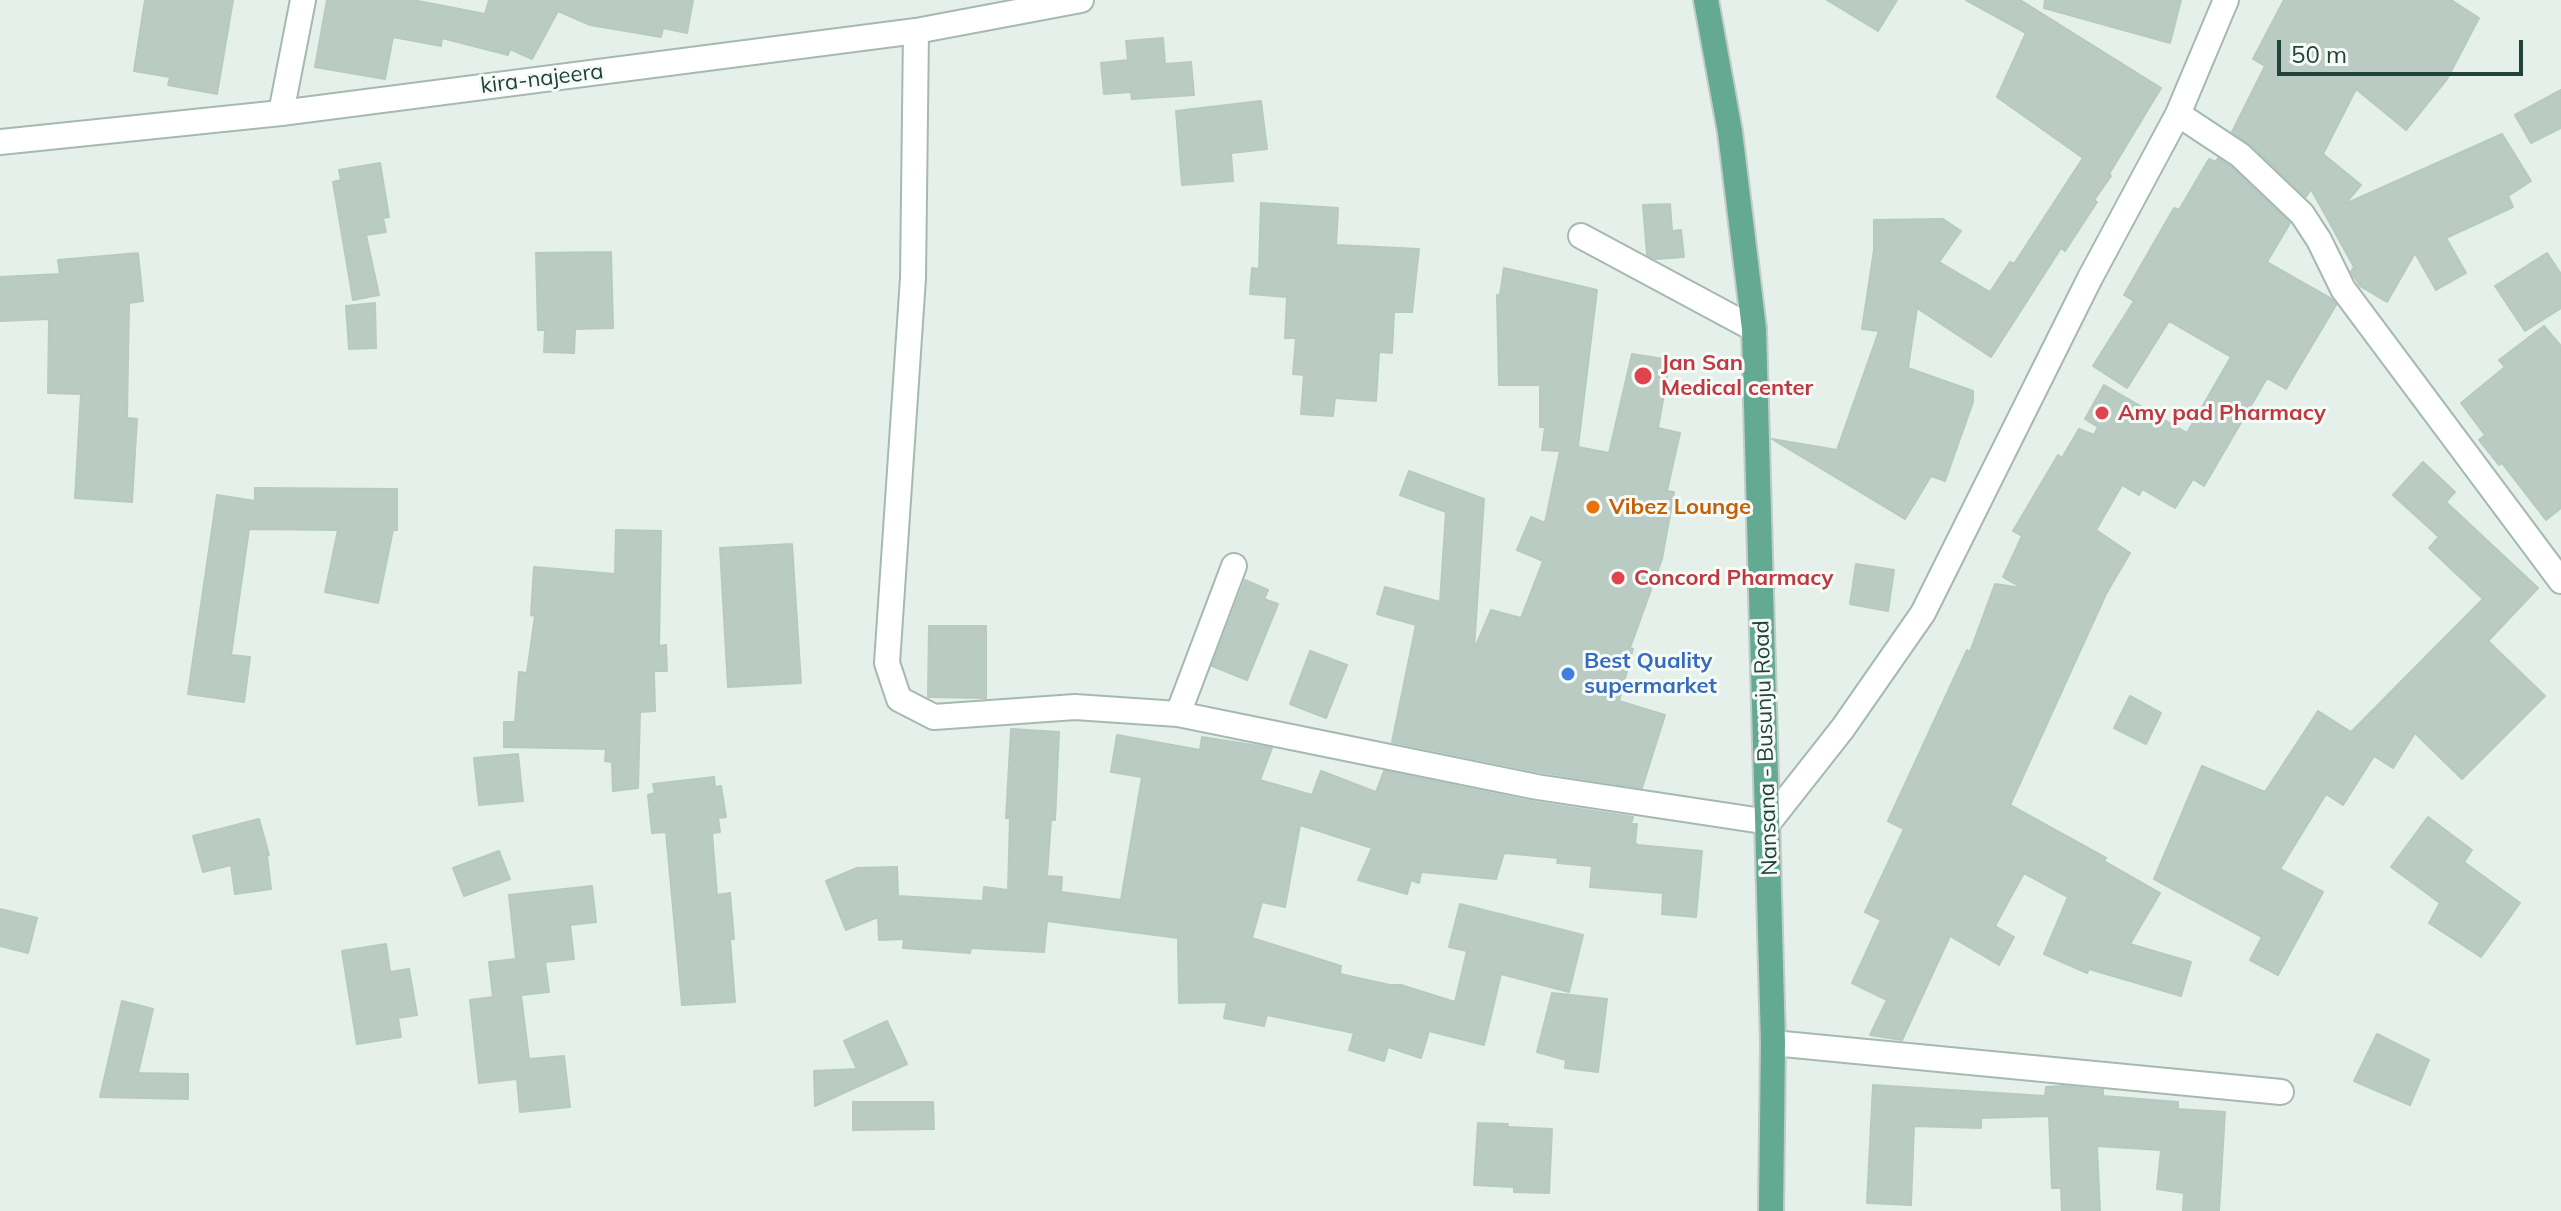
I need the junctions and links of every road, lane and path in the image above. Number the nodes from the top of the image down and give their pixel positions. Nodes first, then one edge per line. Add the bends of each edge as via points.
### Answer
1 (303, 0) edge
2 (1081, 0) edge
3 (1706, 0) edge
4 (2226, 0) edge
5 (916, 31) junction
6 (281, 113) junction
7 (2178, 114) junction
8 (0, 142) edge
9 (1581, 236) dead end
10 (1754, 329) junction
11 (1234, 566) dead end
12 (2561, 581) edge
13 (1178, 714) junction
14 (1769, 822) junction
15 (1773, 1043) junction
16 (2281, 1092) dead end
17 (1771, 1211) edge

1 - 6 street
2 - 5 street, kira-najeera
3 - 10 main road, Nansana - Busunju Road via 1730,132
4 - 7 street
5 - 6 street, kira-najeera
5 - 13 street via 913,278 887,663 899,699 934,717 1075,707
6 - 8 street, kira-najeera
7 - 12 street via 2240,155 2302,214 2343,289
7 - 14 street via 1923,613
9 - 10 street
10 - 14 main road, Nansana - Busunju Road
11 - 13 street
13 - 14 street via 1537,787
14 - 15 main road, Nansana - Busunju Road
15 - 16 street
15 - 17 main road, Nansana - Busunju Road

